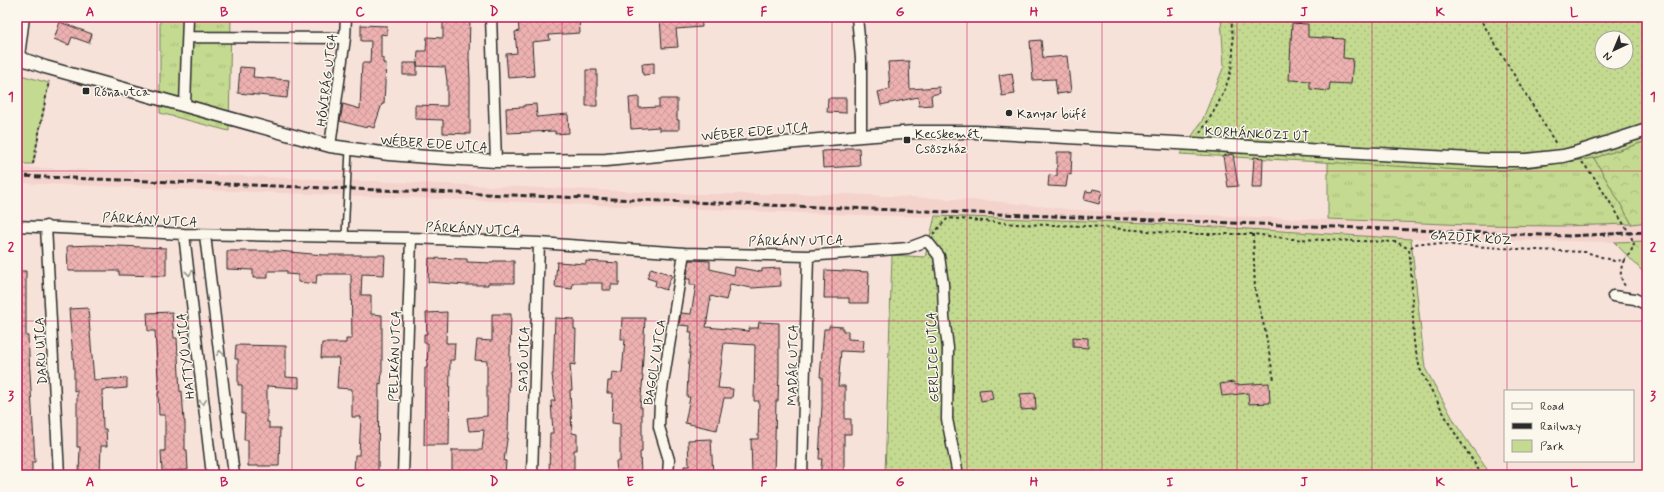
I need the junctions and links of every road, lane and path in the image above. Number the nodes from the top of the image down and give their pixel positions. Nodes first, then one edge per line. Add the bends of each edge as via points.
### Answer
1 (24, 17) edge
2 (188, 17) edge
3 (346, 17) edge
4 (491, 17) edge
5 (857, 17) edge
6 (1231, 17) edge
7 (1479, 17) edge
8 (188, 37) junction
9 (345, 38) junction
10 (18, 57) edge
11 (45, 67) junction
12 (185, 106) junction
13 (1647, 130) edge
14 (861, 136) junction
15 (1192, 144) junction
16 (330, 146) junction
17 (349, 149) junction
18 (1569, 155) junction
19 (496, 161) junction
20 (32, 164) dead end
21 (17, 226) edge
22 (46, 226) junction
23 (184, 234) junction
24 (1253, 234) junction
25 (205, 235) junction
26 (345, 237) junction
27 (411, 238) junction
28 (927, 241) junction
29 (539, 243) junction
30 (1409, 249) junction
31 (684, 253) junction
32 (808, 256) junction
33 (1624, 260) junction
34 (1612, 296) dead end
35 (1635, 299) junction
36 (1647, 305) edge
37 (1274, 380) dead end
38 (59, 475) edge
39 (212, 475) edge
40 (234, 475) edge
41 (403, 475) edge
42 (532, 475) edge
43 (668, 475) edge
44 (802, 475) edge
45 (958, 475) edge
46 (1482, 475) edge

1 - 10 street
2 - 8 street
3 - 9 street, HÓVIRÁG UTCA
4 - 19 street
5 - 14 street via 861,58
6 - 15 path via 1233,49 1229,75 1215,111
7 - 18 path
8 - 9 street
8 - 12 street
9 - 16 street, HÓVIRÁG UTCA
10 - 11 street, WÉBER EDE UTCA
11 - 12 street, WÉBER EDE UTCA
11 - 20 path via 49,83
12 - 16 street, WÉBER EDE UTCA
13 - 18 street, KORHÁNKÖZI ÚT
14 - 15 street, KORHÁNKÖZI ÚT via 915,132 976,132
14 - 19 street, WÉBER EDE UTCA via 606,160
15 - 18 street, KORHÁNKÖZI ÚT via 1488,160 1526,160
16 - 17 street, WÉBER EDE UTCA
17 - 19 street, WÉBER EDE UTCA
17 - 26 lane
18 - 33 path via 1594,177 1630,234 1634,244
21 - 22 street, PÁRKÁNY UTCA
22 - 23 street, PÁRKÁNY UTCA
22 - 38 street, DARU UTCA
23 - 25 street, PÁRKÁNY UTCA
23 -> 39 street, HATTYÚ UTCA
24 - 28 path via 1182,234 948,218
24 - 30 path via 1292,239 1396,242
24 - 37 path via 1255,291
25 - 26 street, PÁRKÁNY UTCA
40 -> 25 street
26 - 27 street, PÁRKÁNY UTCA
27 - 29 street, PÁRKÁNY UTCA
27 - 41 street, PELIKÁN UTCA
28 - 32 street, PÁRKÁNY UTCA via 908,248
28 - 45 street, GERLICE UTCA via 939,256 943,284 948,348 947,418
29 - 31 street, PÁRKÁNY UTCA
29 - 42 street, SAJÓ UTCA
30 - 33 path, GAZDIK KÖZ via 1423,243 1586,252 1614,261
30 - 46 path via 1414,344 1420,369 1451,427
31 - 32 street, PÁRKÁNY UTCA
31 - 43 street, BAGOLY UTCA via 660,402 659,427 669,460
32 - 44 street, MADÁR UTCA
33 - 35 path via 1620,269 1623,284
34 - 35 street
35 - 36 street

